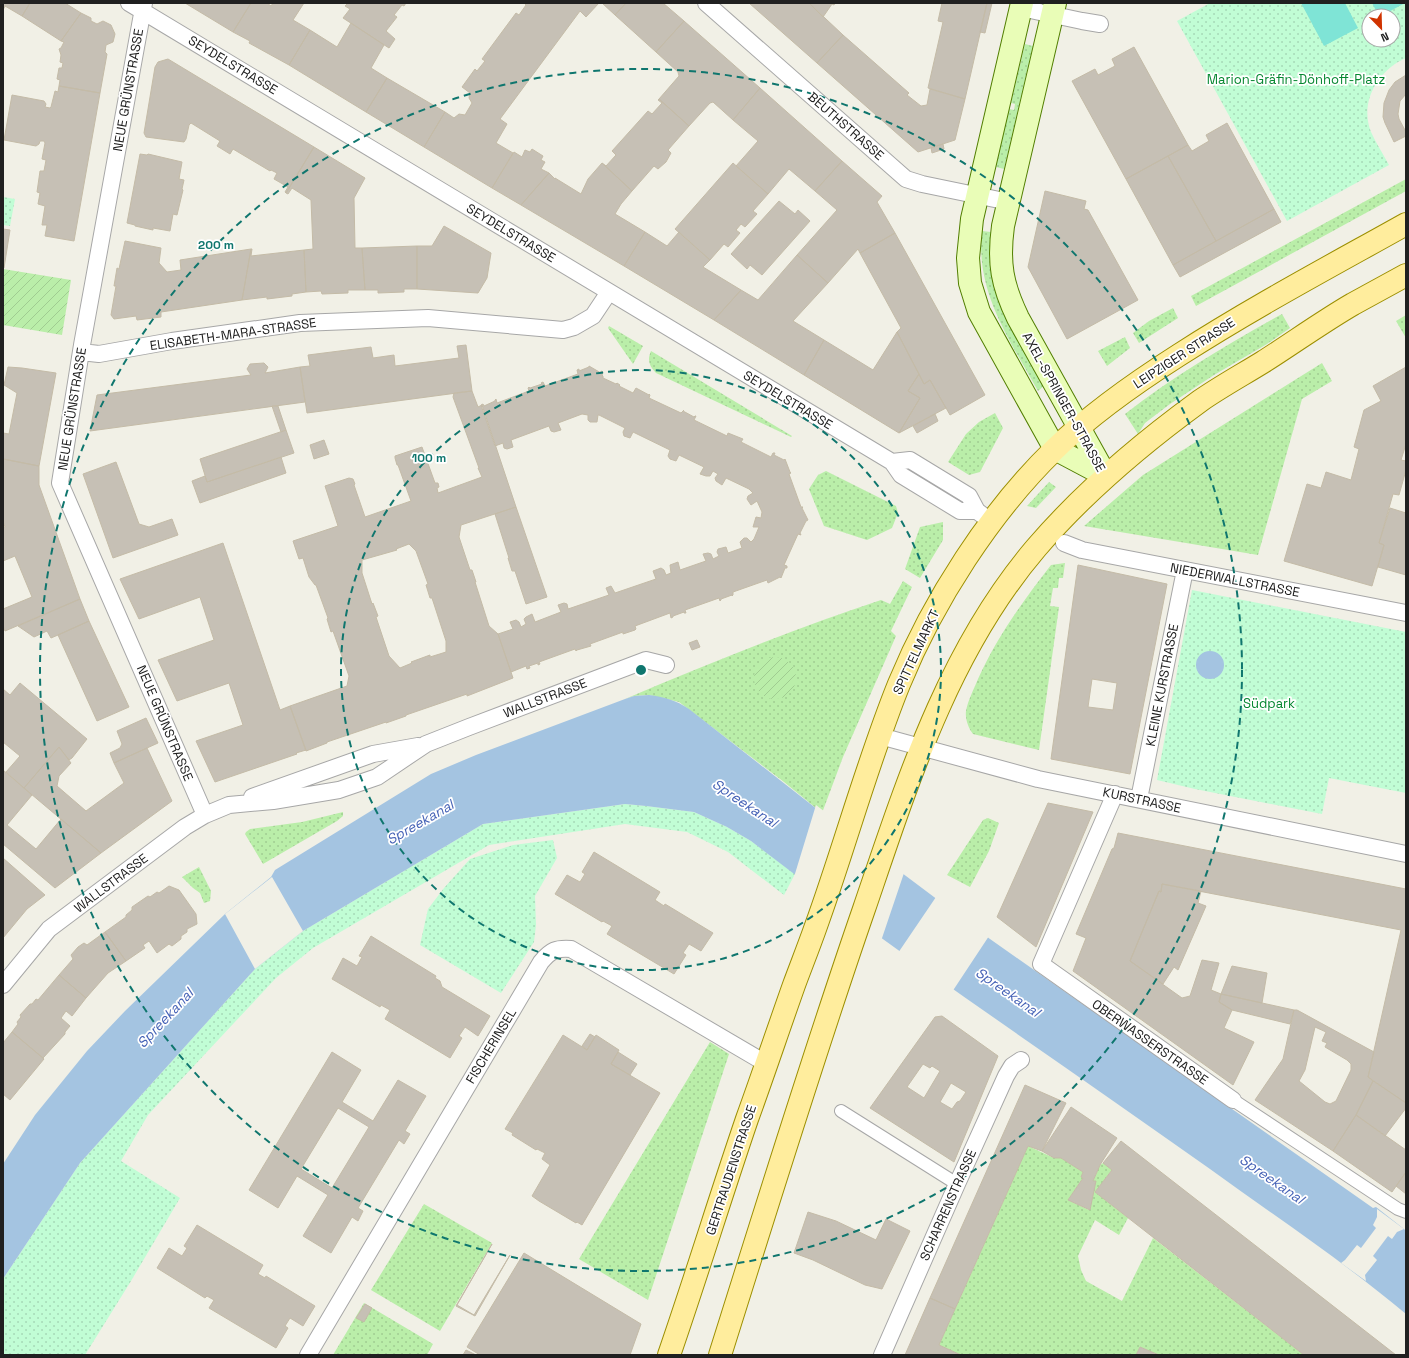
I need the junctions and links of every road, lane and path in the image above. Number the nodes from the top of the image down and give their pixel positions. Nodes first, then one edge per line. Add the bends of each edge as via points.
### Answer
1 (129, 3) edge
2 (706, 3) edge
3 (1021, 5) edge
4 (144, 7) edge
5 (1054, 9) edge
6 (1100, 24) dead end
7 (977, 195) junction
8 (1008, 202) junction
9 (1406, 224) edge
10 (1406, 275) edge
11 (609, 292) junction
12 (81, 352) junction
13 (1079, 427) junction
14 (1055, 449) junction
15 (1106, 476) junction
16 (985, 516) junction
17 (1064, 543) dead end
18 (1186, 570) junction
19 (1406, 613) edge
20 (666, 665) dead end
21 (880, 736) junction
22 (426, 744) junction
23 (921, 748) junction
24 (1115, 794) junction
25 (1139, 799) junction
26 (237, 803) junction
27 (205, 815) junction
28 (1406, 854) edge
29 (3, 985) edge
30 (794, 986) joint
31 (1021, 1060) dead end
32 (767, 1064) junction
33 (1233, 1100) joint
34 (841, 1111) dead end
35 (957, 1184) junction
36 (1406, 1212) edge
37 (308, 1355) edge
38 (669, 1355) edge
39 (720, 1355) edge
40 (882, 1355) edge

1 - 4 street, SEYDELSTRASSE
2 - 7 street, BEUTHSTRASSE via 906,179
3 - 5 street
3 - 7 main road
4 - 11 street, SEYDELSTRASSE
4 - 12 street, NEUE GRÜNSTRASSE
5 - 6 street via 1082,22
5 - 8 main road, AXEL-SPRINGER-STRASSE
7 - 8 street, BEUTHSTRASSE
7 - 14 main road via 970,229 968,258 974,301
8 - 13 main road, AXEL-SPRINGER-STRASSE via 1001,248 1004,284 1018,318
9 - 13 main road, LEIPZIGER STRASSE via 1201,340 1119,395
10 - 15 main road via 1352,305 1204,399
11 - 12 street, ELISABETH-MARA-STRASSE via 593,316 562,330 428,318 300,323 99,354
11 - 16 street, SEYDELSTRASSE via 892,462 901,475 960,511
12 - 27 street, NEUE GRÜNSTRASSE via 60,483
13 - 14 main road, LEIPZIGER STRASSE
13 - 15 main road, AXEL-SPRINGER-STRASSE
14 - 15 main road, AXEL-SPRINGER-STRASSE
14 - 16 main road, LEIPZIGER STRASSE
15 - 23 main road via 1036,548 1015,575 981,626 959,666
16 - 21 main road, SPITTELMARKT via 927,626 900,683
17 - 18 street, NIEDERWALLSTRASSE via 1082,550
18 - 19 street, NIEDERWALLSTRASSE
18 - 25 street, KLEINE KURSTRASSE
20 - 22 street, WALLSTRASSE via 646,660
21 - 23 street, KURSTRASSE
21 - 30 main road, SPITTELMARKT
22 - 26 street, WALLSTRASSE via 373,754
22 - 26 street, WALLSTRASSE via 377,777 339,790 273,801
23 - 24 street, KURSTRASSE via 1038,779
23 - 39 main road via 830,1007
24 - 25 street, KURSTRASSE
24 - 33 street, OBERWASSERSTRASSE via 1041,964
25 - 28 street, KURSTRASSE
26 - 27 street, WALLSTRASSE
27 - 29 street, WALLSTRASSE via 185,827 49,929
30 - 32 main road, GERTRAUDENSTRASSE
31 - 35 street, SCHARRENSTRASSE via 1012,1066 1006,1076
32 - 37 street, FISCHERINSEL via 572,949 560,948 549,953 533,975
32 - 38 main road, GERTRAUDENSTRASSE
33 - 36 street, OBERWASSERSTRASSE
34 - 35 street
35 - 40 street, SCHARRENSTRASSE

